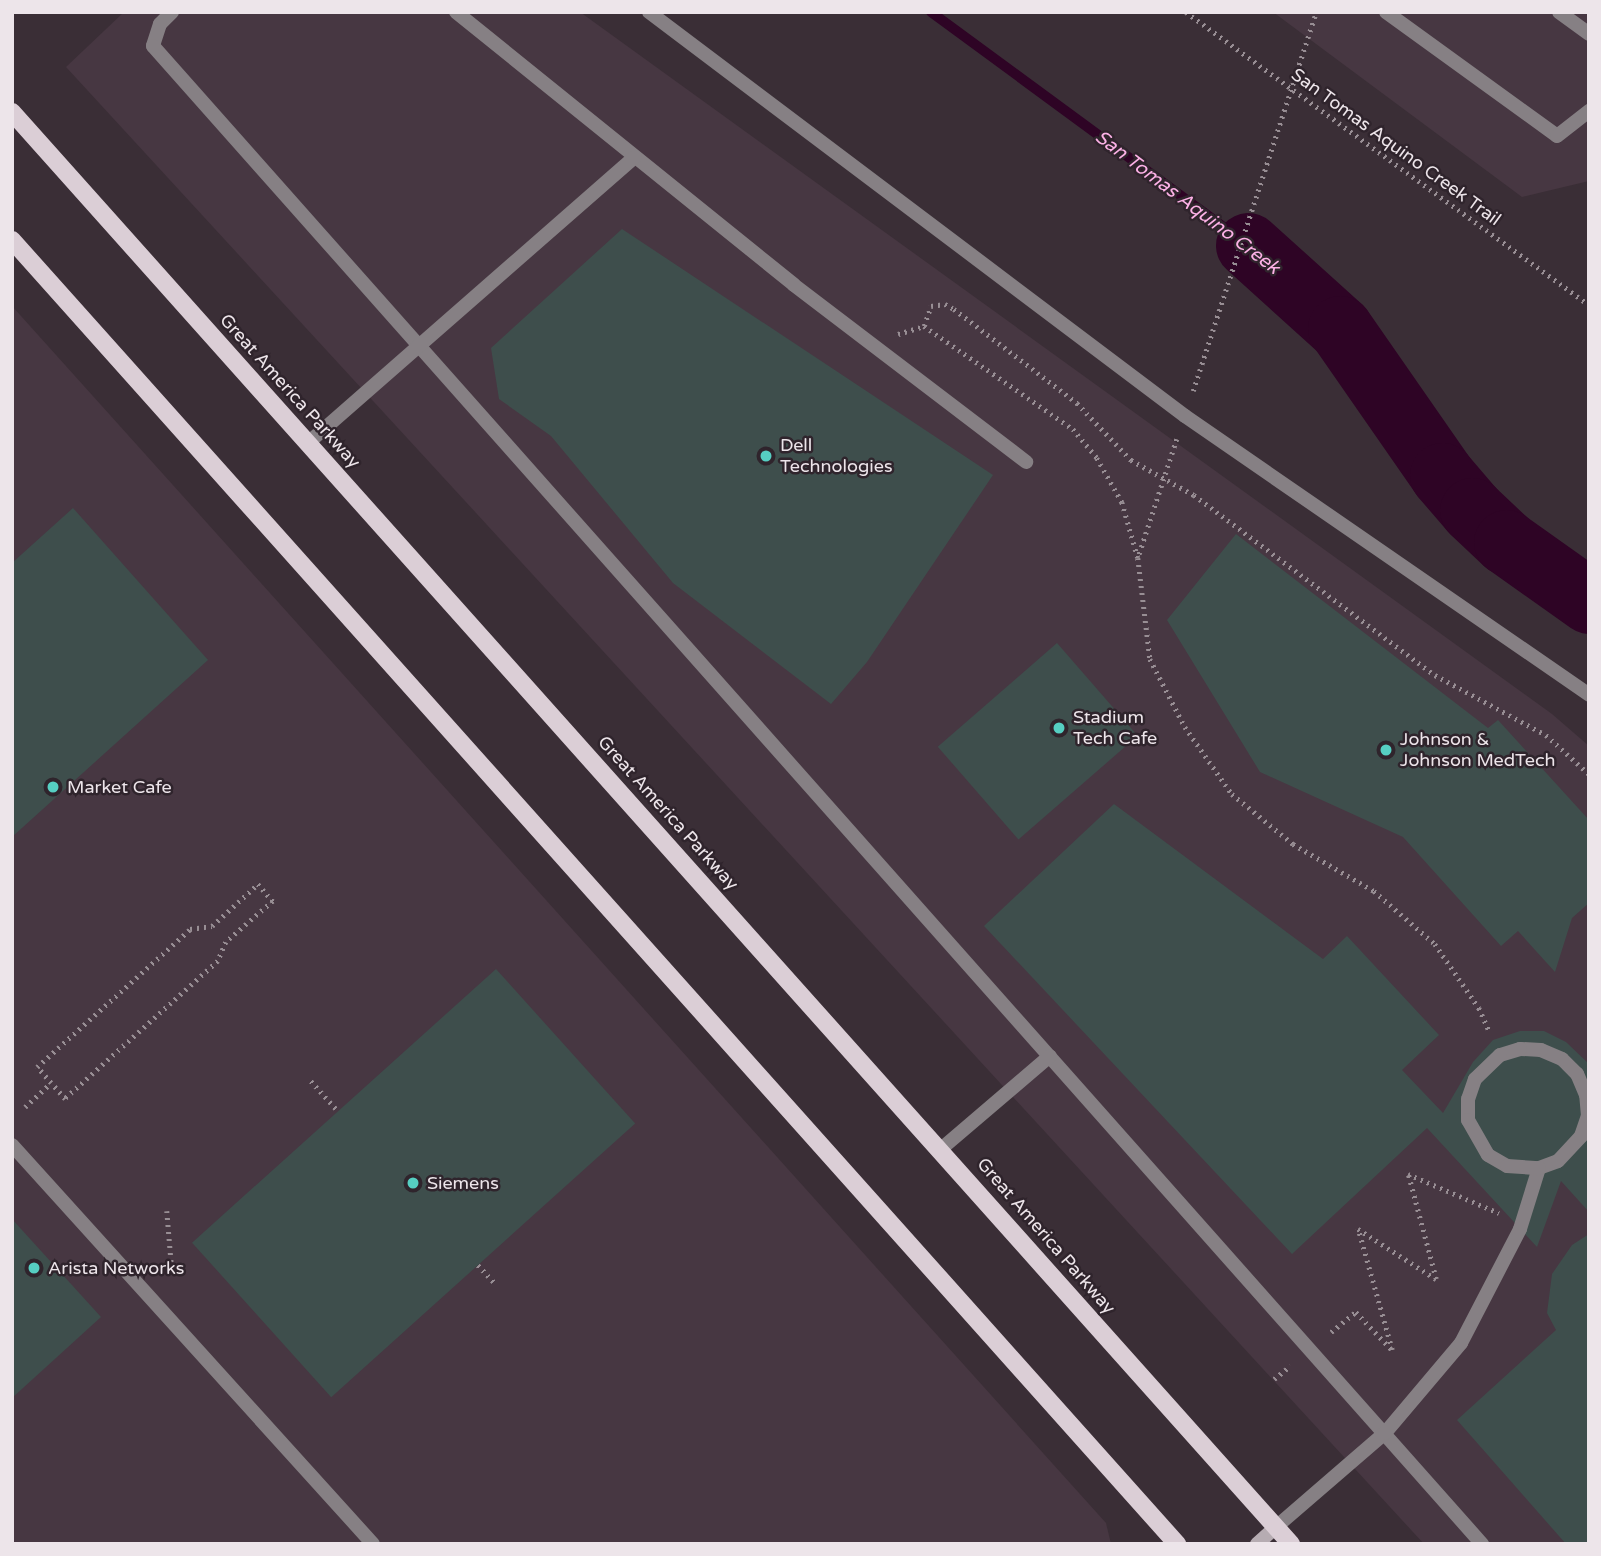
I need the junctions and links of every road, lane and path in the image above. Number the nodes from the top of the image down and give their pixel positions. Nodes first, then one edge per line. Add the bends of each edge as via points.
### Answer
1 (172, 12) edge
2 (456, 12) edge
3 (649, 12) edge
4 (1186, 12) edge
5 (1316, 12) edge
6 (1386, 12) edge
7 (1559, 12) edge
8 (1589, 34) edge
9 (1292, 88) junction
10 (1589, 111) edge
11 (12, 112) edge
12 (635, 157) junction
13 (12, 240) edge
14 (1589, 305) edge
15 (925, 326) junction
16 (418, 344) junction
17 (872, 345) junction
18 (1191, 397) dead end
19 (1178, 438) dead end
20 (308, 443) junction
21 (1026, 462) dead end
22 (1138, 558) junction
23 (1589, 695) edge
24 (1589, 774) edge
25 (1493, 1040) dead end
26 (1050, 1056) junction
27 (311, 1081) dead end
28 (51, 1083) junction
29 (25, 1107) dead end
30 (337, 1110) dead end
31 (1588, 1116) edge
32 (12, 1145) edge
33 (941, 1149) junction
34 (1539, 1168) junction
35 (167, 1211) dead end
36 (1505, 1212) dead end
37 (478, 1265) dead end
38 (172, 1271) dead end
39 (494, 1282) dead end
40 (1331, 1332) dead end
41 (1298, 1360) dead end
42 (1275, 1379) dead end
43 (1385, 1433) junction
44 (1276, 1527) junction
45 (373, 1544) edge
46 (1177, 1544) edge
47 (1257, 1544) edge
48 (1291, 1544) edge
49 (1482, 1544) edge

1 - 16 lane via 160,24 153,46
2 - 12 lane
3 - 23 lane via 1185,416
4 - 9 path, San Tomas Aquino Creek Trail
5 - 9 path
6 - 10 lane via 1557,136
7 - 8 lane
9 - 14 path, San Tomas Aquino Creek Trail
9 - 18 path
11 - 20 main road, Great America Parkway
12 - 16 lane
12 - 17 lane
13 - 46 main road
15 - 17 path
15 - 22 path via 1073,429 1097,458 1122,502
15 - 24 path via 931,306 945,304 954,309 1077,403 1131,460 1194,495 1435,675 1546,735
16 - 20 lane
16 - 26 lane
17 - 21 lane
19 - 22 path
20 - 33 main road, Great America Parkway
22 - 25 path via 1150,659 1185,727 1232,794 1293,844 1374,891 1435,944 1479,1008
26 - 33 lane
26 - 43 lane
27 - 30 path
28 - 28 path via 37,1067 190,929 212,926 258,884 273,901 226,942 218,961 65,1099
28 - 29 path
31 - 34 lane via 1569,1153
31 - 34 lane via 1587,1095 1577,1074 1562,1059 1541,1050 1520,1049 1500,1055 1484,1068 1468,1099 1475,1139 1507,1166
32 - 45 lane
33 - 44 main road, Great America Parkway
34 - 43 lane via 1520,1228 1461,1343
35 - 38 path
36 - 40 path via 1408,1174 1436,1279 1358,1229 1392,1350 1356,1312
37 - 39 path
41 - 42 path
43 - 44 lane
43 - 49 lane
44 - 47 street
44 - 48 main road, Great America Parkway

